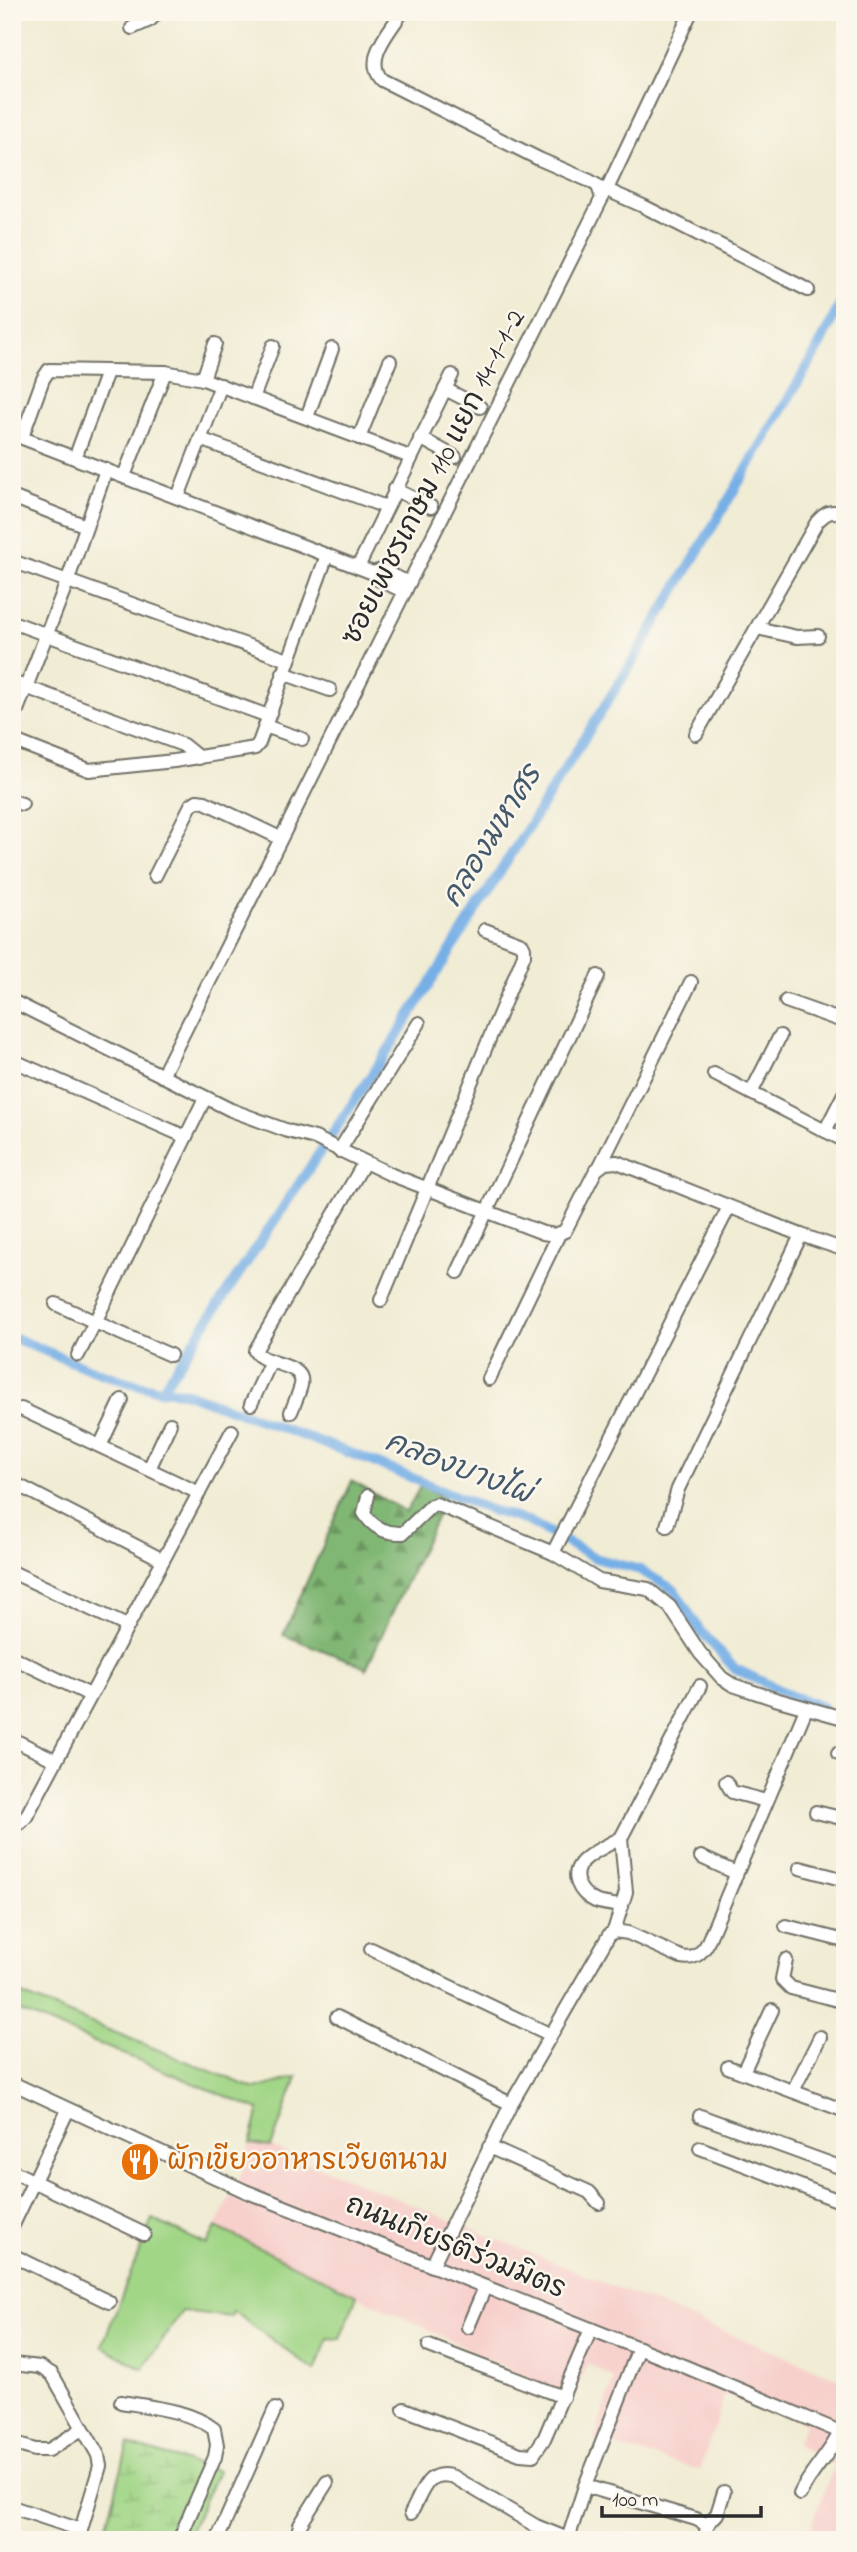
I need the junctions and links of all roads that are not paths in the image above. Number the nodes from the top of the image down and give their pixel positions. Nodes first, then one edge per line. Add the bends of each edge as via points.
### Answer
1 (158, 12) edge
2 (402, 12) edge
3 (691, 12) edge
4 (132, 28) dead end
5 (603, 188) junction
6 (808, 290) dead end
7 (215, 344) dead end
8 (273, 346) dead end
9 (332, 349) dead end
10 (390, 361) dead end
11 (107, 372) junction
12 (165, 372) junction
13 (452, 374) dead end
14 (203, 379) junction
15 (221, 385) junction
16 (445, 389) junction
17 (253, 398) junction
18 (480, 407) dead end
19 (307, 417) junction
20 (17, 435) edge
21 (359, 438) junction
22 (420, 438) junction
23 (200, 439) junction
24 (75, 457) junction
25 (410, 457) junction
26 (455, 457) dead end
27 (106, 470) junction
28 (124, 476) junction
29 (394, 489) junction
30 (12, 497) edge
31 (178, 497) junction
32 (386, 507) junction
33 (431, 507) dead end
34 (845, 515) edge
35 (86, 526) junction
36 (327, 555) junction
37 (12, 561) edge
38 (358, 567) junction
39 (67, 582) junction
40 (407, 588) junction
41 (12, 621) edge
42 (757, 628) junction
43 (46, 634) junction
44 (818, 636) dead end
45 (285, 666) junction
46 (12, 682) edge
47 (26, 688) junction
48 (330, 690) dead end
49 (266, 721) junction
50 (12, 723) edge
51 (696, 734) dead end
52 (302, 739) dead end
53 (12, 740) edge
54 (199, 758) junction
55 (281, 838) junction
56 (155, 876) dead end
57 (485, 930) dead end
58 (598, 976) dead end
59 (691, 982) dead end
60 (12, 1001) edge
61 (786, 1001) dead end
62 (845, 1022) edge
63 (419, 1023) dead end
64 (780, 1036) dead end
65 (12, 1060) edge
66 (714, 1074) dead end
67 (162, 1076) junction
68 (751, 1093) junction
69 (845, 1093) edge
70 (205, 1098) junction
71 (825, 1131) junction
72 (186, 1137) junction
73 (845, 1141) edge
74 (335, 1148) junction
75 (364, 1163) junction
76 (600, 1166) junction
77 (427, 1189) junction
78 (729, 1207) junction
79 (486, 1211) junction
80 (559, 1234) junction
81 (801, 1235) junction
82 (845, 1250) edge
83 (458, 1272) dead end
84 (381, 1300) dead end
85 (56, 1304) dead end
86 (95, 1322) junction
87 (78, 1355) dead end
88 (170, 1356) dead end
89 (271, 1361) junction
90 (489, 1379) dead end
91 (122, 1400) dead end
92 (251, 1404) dead end
93 (21, 1409) dead end
94 (291, 1412) dead end
95 (170, 1424) dead end
96 (232, 1432) dead end
97 (100, 1446) junction
98 (149, 1469) junction
99 (12, 1482) edge
100 (199, 1493) junction
101 (368, 1496) dead end
102 (667, 1527) dead end
103 (554, 1550) junction
104 (163, 1560) junction
105 (12, 1572) edge
106 (127, 1626) junction
107 (12, 1657) edge
108 (700, 1686) dead end
109 (90, 1695) junction
110 (806, 1709) junction
111 (844, 1718) edge
112 (12, 1740) edge
113 (55, 1760) junction
114 (726, 1782) dead end
115 (766, 1801) junction
116 (816, 1812) dead end
117 (845, 1819) edge
118 (12, 1824) edge
119 (621, 1838) junction
120 (701, 1857) dead end
121 (800, 1868) dead end
122 (736, 1872) junction
123 (845, 1880) edge
124 (622, 1906) junction
125 (786, 1926) dead end
126 (614, 1931) junction
127 (845, 1941) edge
128 (371, 1949) dead end
129 (786, 1960) dead end
130 (845, 2002) edge
131 (772, 2010) dead end
132 (337, 2017) dead end
133 (550, 2034) junction
134 (820, 2037) dead end
135 (728, 2067) dead end
136 (743, 2072) junction
137 (12, 2083) edge
138 (793, 2091) junction
139 (511, 2104) junction
140 (68, 2110) junction
141 (845, 2111) edge
142 (700, 2116) dead end
143 (489, 2147) junction
144 (700, 2148) dead end
145 (845, 2169) edge
146 (12, 2171) edge
147 (34, 2181) junction
148 (599, 2203) dead end
149 (845, 2203) edge
150 (12, 2227) edge
151 (144, 2234) dead end
152 (12, 2255) edge
153 (432, 2266) junction
154 (485, 2287) junction
155 (109, 2302) dead end
156 (468, 2326) dead end
157 (591, 2329) junction
158 (429, 2346) dead end
159 (639, 2348) junction
160 (12, 2364) edge
161 (563, 2397) junction
162 (121, 2402) dead end
163 (275, 2409) dead end
164 (404, 2409) dead end
165 (82, 2429) junction
166 (842, 2432) edge
167 (12, 2443) edge
168 (327, 2482) dead end
169 (584, 2486) junction
170 (724, 2492) dead end
171 (800, 2494) dead end
172 (12, 2507) edge
173 (411, 2513) dead end
174 (707, 2525) junction
175 (80, 2535) edge
176 (570, 2539) edge
177 (179, 2540) edge
178 (217, 2540) edge
179 (296, 2540) edge
180 (705, 2540) edge

1 - 4 street
2 - 5 street via 375,60 375,72 382,80
3 - 5 street, ซอยเพชรเกษม 110 แยก 14-1-1-2
5 - 6 street
5 - 40 street, ซอยเพชรเกษม 110 แยก 14-1-1-2 via 601,202
7 - 14 street
8 - 17 street
9 - 19 street
10 - 21 street
11 - 12 street
11 - 20 street via 49,370
11 - 24 street
12 - 14 street
12 - 28 street
13 - 16 street
14 - 15 street
15 - 17 street
15 - 23 street
16 - 18 street
16 - 22 street
17 - 19 street
19 - 21 street
20 - 24 street
21 - 25 street
22 - 25 street
22 - 26 street
23 - 31 street
23 - 32 street
24 - 27 street
25 - 29 street
27 - 28 street
27 - 35 street
28 - 31 street
29 - 32 street
29 - 33 street
30 - 35 street
31 - 36 street
32 - 38 street
34 - 42 street via 831,511 817,522
35 - 39 street
36 - 38 street
36 - 45 street
37 - 39 street
38 - 40 street
39 - 43 street
39 - 45 street
40 - 55 street, ซอยเพชรเกษม 110 แยก 14-1-1-2
41 - 43 street
42 - 44 street via 797,637
42 - 51 street
43 - 47 street
43 - 49 street
45 - 48 street
45 - 49 street
46 - 47 street
47 - 50 street
47 - 54 street via 183,745
49 - 52 street
49 - 54 street via 255,748
53 - 54 street via 89,770
55 - 56 street via 197,801
55 - 67 street, ซอยเพชรเกษม 110 แยก 14-1-1-2
57 - 77 street via 522,944 524,955
58 - 79 street
59 - 76 street
60 - 67 street
61 - 62 street
63 - 74 street
64 - 68 street
65 - 72 street
66 - 68 street
67 - 70 street
68 - 71 street
69 - 71 street
70 - 72 street
70 - 74 street
71 - 73 street
72 - 86 street
74 - 75 street
75 - 77 street
75 - 89 street via 255,1351
76 - 78 street via 624,1164
76 - 80 street via 568,1226
77 - 79 street
77 - 84 street
78 - 81 street
78 - 103 street
79 - 80 street via 543,1233
79 - 83 street
80 - 90 street
81 - 82 street
81 - 102 street via 678,1489
85 - 86 street
86 - 87 street
86 - 88 street
89 - 92 street
89 - 94 street via 301,1378
91 - 97 street
93 - 97 street
95 - 98 street
96 - 100 street
97 - 98 street
98 - 100 street
99 - 104 street
100 - 104 street
101 - 103 street via 364,1513 385,1531 403,1533 436,1504
103 - 110 street via 599,1581 655,1593 670,1607 700,1653 733,1685
104 - 106 street
105 - 106 street
106 - 109 street
107 - 109 street
108 - 119 street
109 - 113 street
110 - 111 street
110 - 115 street
112 - 113 street
113 - 118 street via 26,1817
114 - 115 street via 732,1793
115 - 122 street
116 - 117 street
119 - 124 street via 627,1880
119 - 124 street via 583,1861 576,1878 594,1900
120 - 122 street
121 - 123 street
122 - 126 street via 706,1946 694,1957
124 - 126 street
125 - 127 street
126 - 133 street
128 - 133 street
129 - 130 street via 782,1979 791,1988
131 - 136 street
132 - 139 street
133 - 139 street
134 - 138 street
135 - 136 street
136 - 138 street
137 - 140 street, ถนนเกียรติร่วมมิตร
138 - 141 street
139 - 143 street
140 - 147 street
140 - 153 street, ถนนเกียรติร่วมมิตร via 244,2191
142 - 145 street
143 - 148 street via 589,2192
143 - 153 street
144 - 149 street
146 - 147 street
147 - 150 street
147 - 151 street
152 - 155 street
153 - 154 street, ถนนเกียรติร่วมมิตร
154 - 156 street
154 - 157 street, ถนนเกียรติร่วมมิตร
157 - 159 street, ถนนเกียรติร่วมมิตร
157 - 161 street
158 - 161 street
159 - 166 street, ถนนเกียรติร่วมมิตร
159 - 169 street
160 - 165 street via 47,2370
161 - 164 street via 538,2450 528,2456
162 - 177 street via 167,2410 214,2429 215,2457
163 - 178 street
165 - 167 street via 49,2450
165 - 175 street via 100,2460
166 - 171 street
168 - 179 street via 300,2525
169 - 174 street
169 - 176 street
170 - 174 street via 717,2514
172 - 175 street
173 - 176 street via 434,2474 442,2473 536,2526
174 - 180 street

